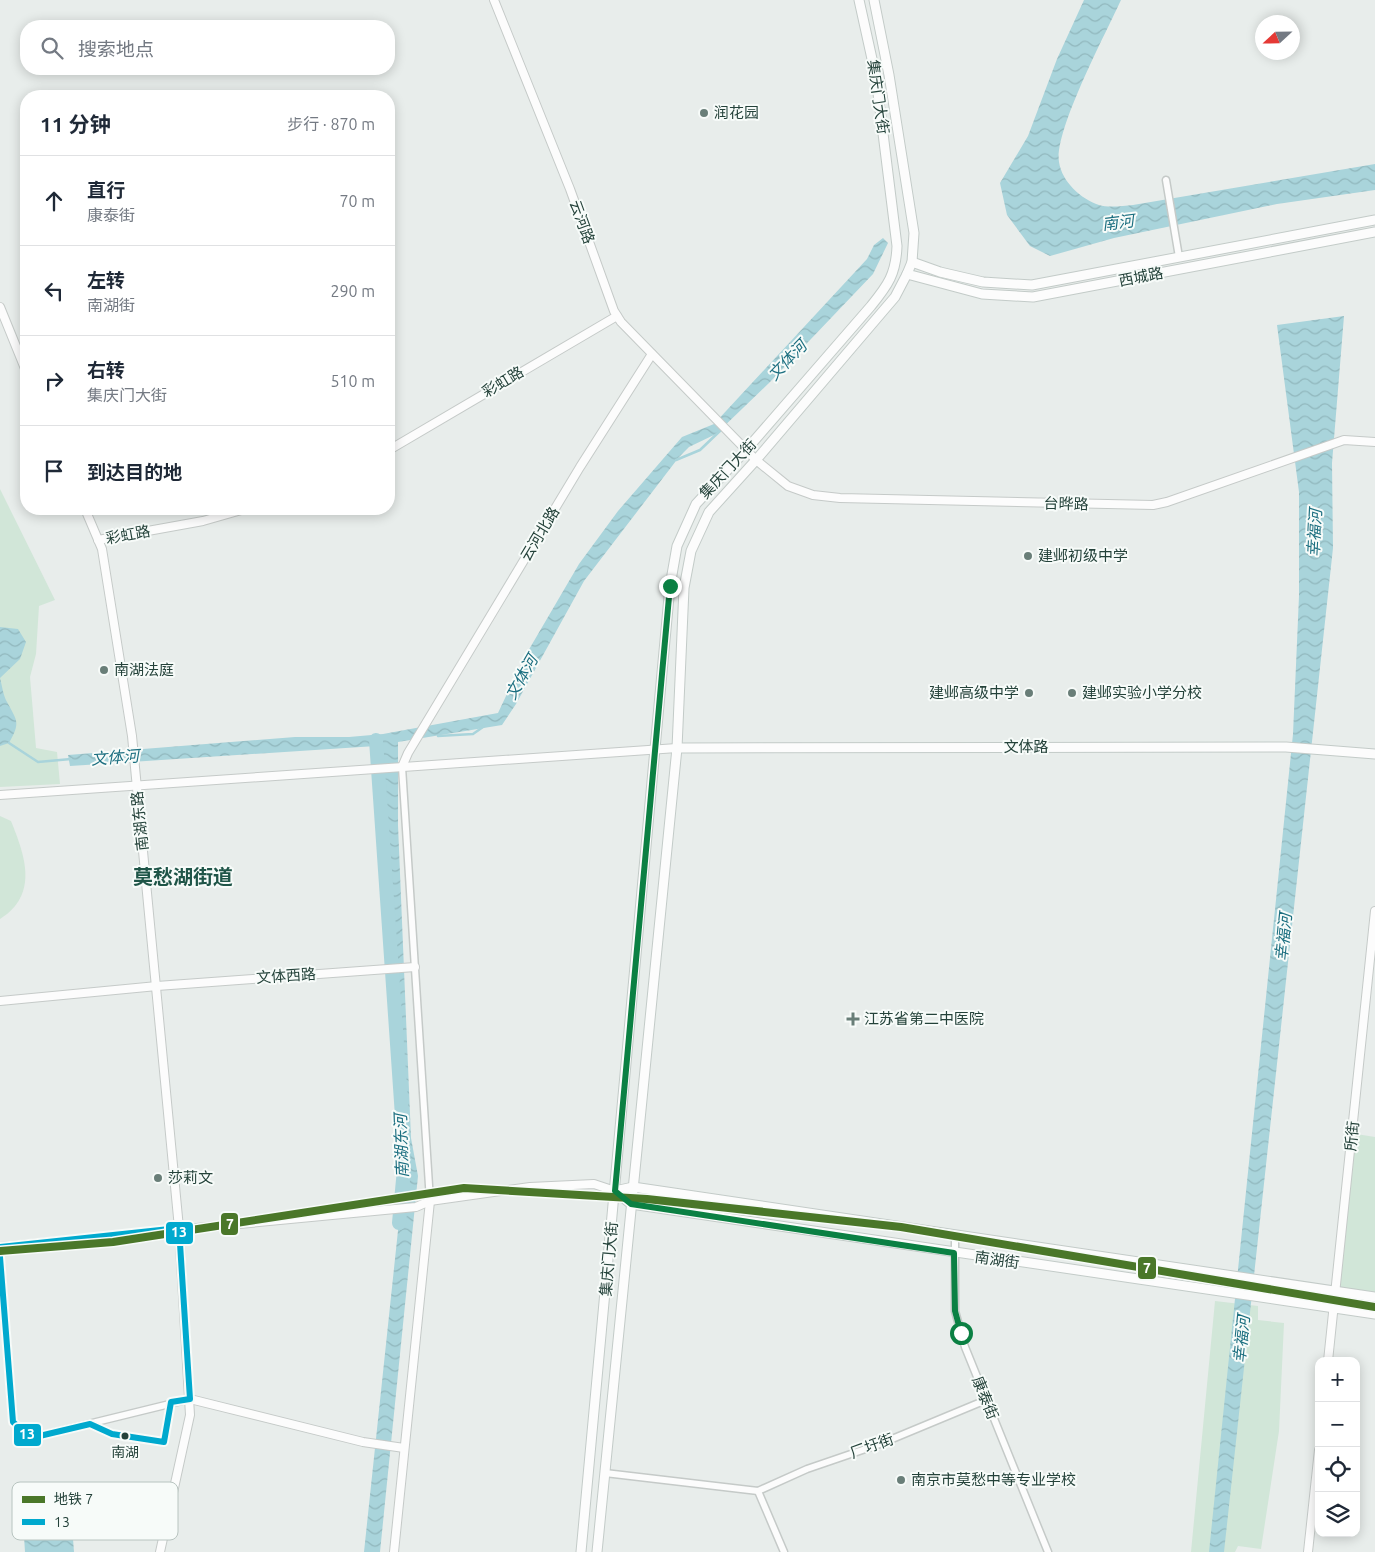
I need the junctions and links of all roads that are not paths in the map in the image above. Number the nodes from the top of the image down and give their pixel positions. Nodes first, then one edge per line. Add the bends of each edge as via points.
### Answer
1 (494, 0) edge
2 (860, 0) edge
3 (874, 0) edge
4 (1166, 180) dead end
5 (1375, 220) edge
6 (1375, 232) edge
7 (1179, 257) junction
8 (912, 262) junction
9 (907, 274) junction
10 (0, 307) edge
11 (617, 316) junction
12 (652, 354) junction
13 (20, 356) edge
14 (732, 436) joint
15 (1375, 442) edge
16 (395, 446) edge
17 (746, 450) junction
18 (756, 460) junction
19 (87, 515) edge
20 (224, 515) edge
21 (98, 540) junction
22 (677, 748) junction
23 (655, 749) junction
24 (1375, 754) edge
25 (400, 767) junction
26 (137, 786) junction
27 (0, 794) edge
28 (1375, 911) edge
29 (415, 967) junction
30 (157, 986) junction
31 (0, 1001) edge
32 (633, 1187) junction
33 (615, 1191) junction
34 (430, 1201) junction
35 (631, 1204) junction
36 (179, 1228) junction
37 (955, 1237) junction
38 (0, 1247) edge
39 (954, 1253) junction
40 (0, 1257) edge
41 (1335, 1291) junction
42 (1375, 1297) edge
43 (1334, 1307) junction
44 (1375, 1314) edge
45 (1328, 1357) edge
46 (190, 1399) junction
47 (986, 1400) junction
48 (404, 1448) junction
49 (605, 1473) junction
50 (175, 1482) edge
51 (1315, 1487) edge
52 (758, 1491) junction
53 (394, 1552) edge
54 (581, 1552) edge
55 (597, 1552) edge
56 (784, 1552) edge
57 (1048, 1552) edge
58 (1308, 1552) edge

1 - 11 street, 云河路
2 - 17 main road, 集庆门大街 via 876,77 898,246 896,265 886,288
3 - 8 main road, 集庆门大街 via 914,233
4 - 7 street
5 - 7 main road, 西城路
6 - 9 main road, 西城路 via 1033,297 982,294
7 - 8 main road, 西城路 via 1032,285 983,282
8 - 9 main road, 集庆门大街
9 - 18 main road, 集庆门大街 via 889,304
10 - 13 street
11 - 12 street, 云河路
11 - 16 street, 彩虹路
12 - 14 street, 云河路
12 - 25 street, 云河北路 via 580,467
14 - 17 street, 台晔路
15 - 18 street, 台晔路 via 1344,440 1153,505 813,495 788,486
17 - 18 street, 台晔路
17 - 23 main road, 集庆门大街 via 696,504 677,546 670,586
18 - 22 main road, 集庆门大街 via 709,512 691,551 684,588
19 - 21 street, 南湖东路
20 - 21 street, 彩虹路
21 - 26 street, 南湖东路 via 132,736
22 - 23 street
22 - 24 main road, 文体路 via 1290,747
22 - 32 main road, 集庆门大街
23 - 25 street
23 - 33 main road, 集庆门大街
25 - 26 street
25 - 29 street
26 - 27 street
26 - 30 street, 南湖东路
28 - 41 street, 所街
29 - 30 street, 文体西路
29 - 34 street
30 - 31 street, 文体西路
30 - 36 street, 南湖东路
32 - 33 main road, 南湖街
32 - 35 main road, 集庆门大街
32 - 37 main road, 南湖街
33 - 34 street via 594,1184 530,1187
33 - 35 main road
33 - 54 main road, 集庆门大街
34 - 36 street via 416,1208
34 - 48 street
35 - 39 main road, 南湖街
35 - 49 main road, 集庆门大街
36 - 38 street
36 - 46 street, 南湖东路
37 - 39 street, 康泰街
37 - 41 main road, 南湖街
39 - 43 main road, 南湖街
39 - 47 street, 康泰街 via 955,1311
40 - 46 street via 13,1422 31,1438
41 - 42 main road, 南湖街
41 - 43 street, 所街
43 - 44 main road, 南湖街
43 - 45 street, 所街
46 - 48 street via 363,1442
46 - 50 street via 190,1415
47 - 52 street, 厂圩街
47 - 57 street, 康泰街
48 - 53 street
49 - 52 street
49 - 55 main road, 集庆门大街
51 - 58 street
52 - 56 street

